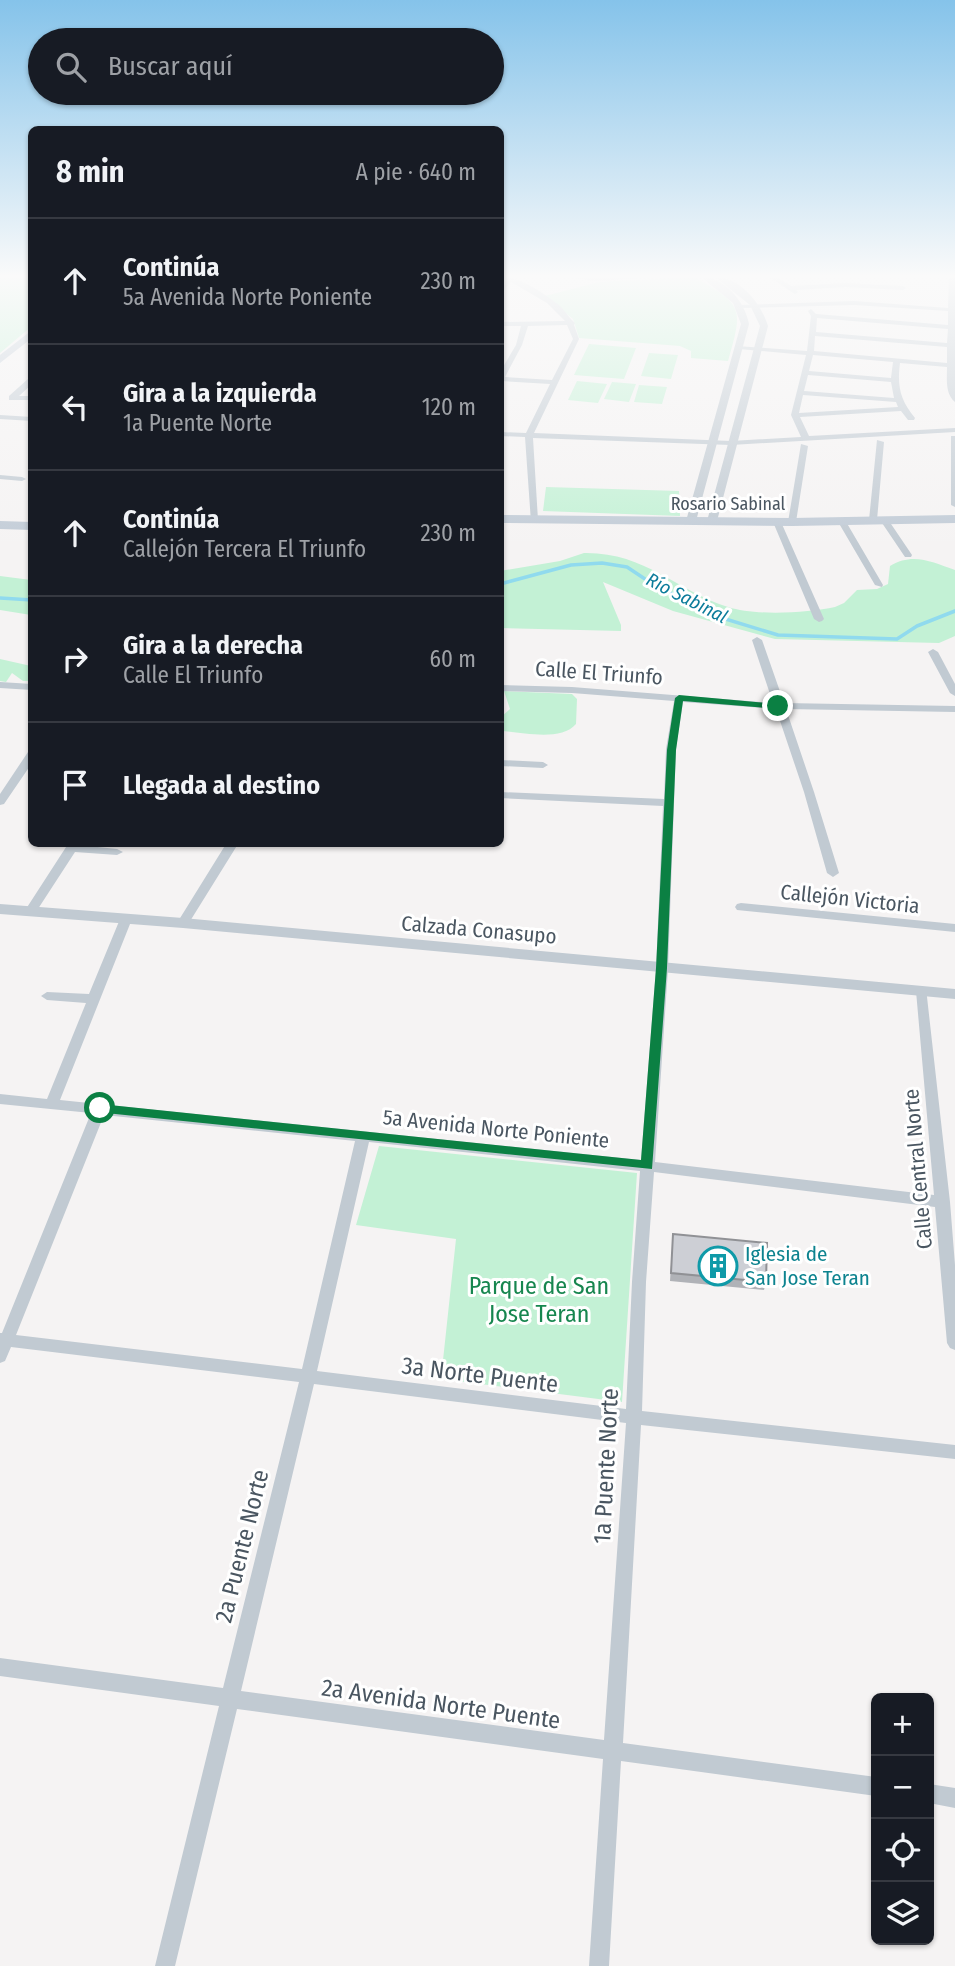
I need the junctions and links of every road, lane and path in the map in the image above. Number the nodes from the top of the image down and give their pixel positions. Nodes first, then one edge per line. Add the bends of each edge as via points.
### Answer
1 (561, 369) edge
2 (733, 369) edge
3 (753, 369) edge
4 (806, 369) edge
5 (895, 369) edge
6 (950, 369) edge
7 (805, 373) junction
8 (504, 379) edge
9 (893, 380) junction
10 (554, 383) junction
11 (28, 384) edge
12 (800, 393) junction
13 (12, 398) joint
14 (28, 398) edge
15 (897, 400) junction
16 (955, 400) edge
17 (902, 410) junction
18 (795, 415) junction
19 (0, 417) edge
20 (911, 418) dead end
21 (28, 419) edge
22 (0, 425) edge
23 (28, 426) edge
24 (504, 435) edge
25 (955, 436) edge
26 (530, 439) junction
27 (504, 441) edge
28 (880, 442) junction
29 (805, 443) junction
30 (712, 446) junction
31 (731, 446) junction
32 (0, 477) edge
33 (22, 479) dead end
34 (955, 505) edge
35 (504, 519) edge
36 (955, 519) edge
37 (534, 520) junction
38 (841, 520) junction
39 (878, 520) junction
40 (691, 522) junction
41 (712, 522) junction
42 (777, 522) junction
43 (792, 522) junction
44 (0, 527) edge
45 (28, 528) edge
46 (908, 555) dead end
47 (879, 585) dead end
48 (819, 619) dead end
49 (757, 640) dead end
50 (933, 652) dead end
51 (0, 685) edge
52 (28, 687) edge
53 (504, 688) edge
54 (955, 693) edge
55 (679, 698) junction
56 (778, 706) junction
57 (955, 709) edge
58 (28, 760) edge
59 (504, 763) edge
60 (543, 765) dead end
61 (504, 795) edge
62 (0, 802) edge
63 (670, 803) junction
64 (71, 847) edge
65 (80, 847) edge
66 (230, 847) edge
67 (117, 852) dead end
68 (833, 873) dead end
69 (741, 907) dead end
70 (0, 909) edge
71 (30, 912) junction
72 (126, 919) junction
73 (183, 923) junction
74 (955, 929) edge
75 (662, 968) junction
76 (922, 991) junction
77 (955, 994) edge
78 (47, 996) dead end
79 (94, 999) junction
80 (0, 1099) edge
81 (48, 1103) junction
82 (100, 1108) junction
83 (363, 1137) junction
84 (647, 1166) junction
85 (943, 1202) junction
86 (950, 1220) edge
87 (4, 1339) edge
88 (955, 1343) edge
89 (0, 1356) edge
90 (310, 1375) junction
91 (634, 1416) junction
92 (955, 1452) edge
93 (0, 1667) edge
94 (229, 1699) junction
95 (613, 1752) junction
96 (871, 1786) edge
97 (934, 1795) edge
98 (955, 1798) edge
99 (165, 1966) edge
100 (599, 1966) edge

1 - 10 street
2 - 30 street
3 - 31 street
4 - 7 street
5 - 9 street
6 - 16 street via 950,393
7 - 9 street
7 - 12 street
8 - 10 street
9 - 15 street
10 - 26 street
11 - 13 street
12 - 15 street
12 - 18 street
13 - 14 street
15 - 17 street
17 - 18 street
17 - 20 street
18 - 29 street
19 - 21 street
22 - 23 street
24 - 26 street
25 - 28 street
25 - 29 street
25 - 34 street
26 - 27 street
26 - 30 street
26 - 37 street
28 - 29 street
28 - 39 street
29 - 31 street
29 - 43 street
30 - 31 street
30 - 40 street
31 - 41 street
32 - 33 street
35 - 37 main road, Rosario Sabinal
36 - 39 main road, Rosario Sabinal
37 - 40 main road, Rosario Sabinal
38 - 39 main road, Rosario Sabinal
38 - 43 main road, Rosario Sabinal
38 - 47 street
39 - 46 street
40 - 41 main road, Rosario Sabinal
41 - 42 main road, Rosario Sabinal
42 - 43 main road, Rosario Sabinal
42 - 48 street
44 - 45 main road
49 - 56 street
50 - 54 street
51 - 52 street
53 - 55 street, Calle El Triunfo
55 - 56 street, Calle El Triunfo
55 - 63 street, 1a Puente Norte via 671,750
56 - 57 street, Calle El Triunfo
56 - 68 street
58 - 62 street
59 - 60 street
61 - 63 street
63 - 75 street, 1a Puente Norte
64 - 71 street
65 - 67 street
66 - 73 street
69 - 74 street, Callejón Victoria
70 - 71 street, Calzada Conasupo
71 - 72 street, Calzada Conasupo
72 - 73 street, Calzada Conasupo
72 - 79 street
73 - 75 street, Calzada Conasupo
75 - 76 street, Calzada Conasupo
75 - 84 street, 1a Puente Norte
76 - 77 street, Calzada Conasupo
76 - 85 street, Calle Central Norte
78 - 79 street
79 - 81 street
80 - 81 street, 5a Avenida Norte Poniente
81 - 82 street, 5a Avenida Norte Poniente
82 - 83 street, 5a Avenida Norte Poniente
82 - 87 street
83 - 84 street, 5a Avenida Norte Poniente
83 - 90 street, 2a Puente Norte
84 - 85 street, 5a Avenida Norte Poniente
84 - 91 street, 1a Puente Norte
85 - 86 street, Calle Central Norte
86 - 88 street, Calle Central Norte
87 - 89 street
87 - 90 street, 3a Norte Puente
90 - 91 street, 3a Norte Puente
90 - 94 street, 2a Puente Norte
91 - 92 street, 3a Norte Puente
91 - 95 street, 1a Puente Norte
93 - 94 street, 2a Avenida Norte Puente
94 - 95 street, 2a Avenida Norte Puente
94 - 99 street, 2a Puente Norte
95 - 96 street, 2a Avenida Norte Puente
95 - 100 street, 1a Puente Norte
97 - 98 street

